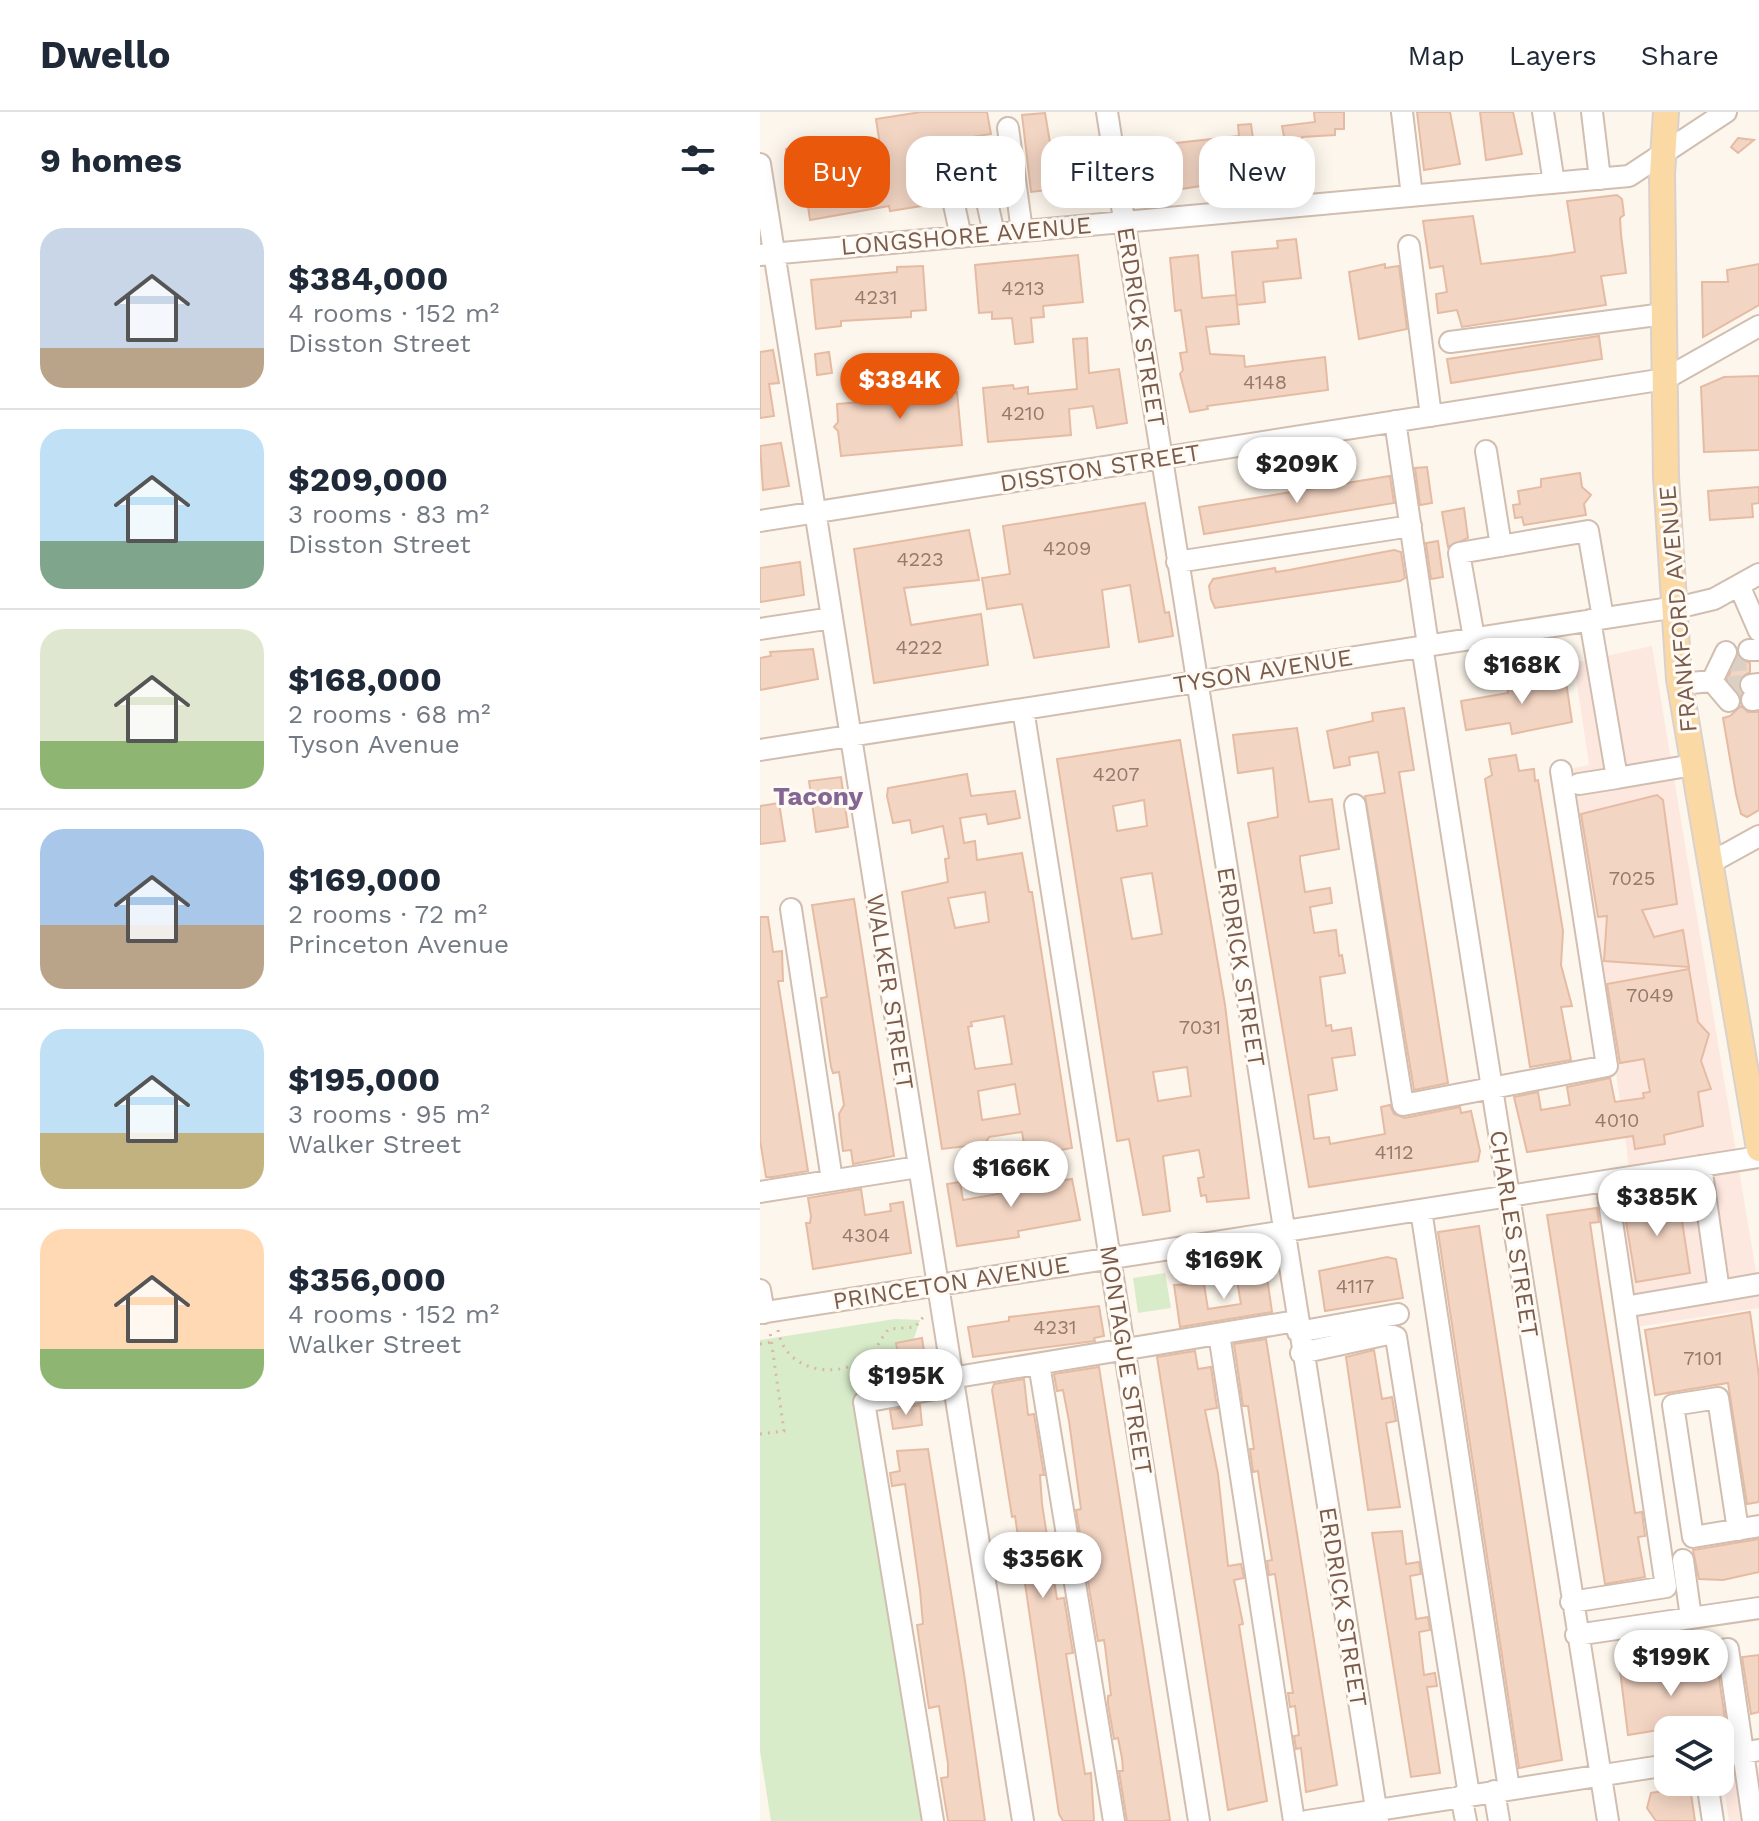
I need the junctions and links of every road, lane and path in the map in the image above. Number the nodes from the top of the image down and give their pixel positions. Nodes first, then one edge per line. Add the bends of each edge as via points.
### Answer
1 (1107, 112) edge
2 (1402, 112) edge
3 (1543, 112) edge
4 (1592, 112) edge
5 (1666, 112) edge
6 (1726, 112) edge
7 (1008, 128) dead end
8 (1663, 154) junction
9 (760, 164) edge
10 (1600, 179) junction
11 (1554, 183) junction
12 (1412, 196) junction
13 (1124, 222) junction
14 (1022, 231) junction
15 (994, 234) junction
16 (961, 237) junction
17 (1409, 246) dead end
18 (767, 254) edge
19 (1664, 314) junction
20 (1759, 326) edge
21 (1450, 342) dead end
22 (1665, 379) junction
23 (1431, 416) junction
24 (1395, 421) junction
25 (1486, 451) dead end
26 (1161, 458) junction
27 (814, 512) junction
28 (760, 521) edge
29 (1411, 526) junction
30 (1501, 546) junction
31 (1177, 562) junction
32 (1759, 574) edge
33 (1739, 585) junction
34 (1675, 607) junction
35 (832, 618) junction
36 (1597, 619) junction
37 (760, 629) edge
38 (1759, 631) edge
39 (1474, 638) junction
40 (1425, 646) junction
41 (1726, 657) dead end
42 (1196, 682) junction
43 (1680, 684) junction
44 (1023, 709) junction
45 (849, 736) junction
46 (760, 750) edge
47 (1693, 765) junction
48 (1561, 771) dead end
49 (1617, 778) junction
50 (1579, 784) dead end
51 (1355, 805) dead end
52 (1759, 836) edge
53 (1710, 863) junction
54 (791, 909) dead end
55 (1491, 1088) junction
56 (1754, 1090) edge
57 (1759, 1149) edge
58 (1759, 1157) edge
59 (1701, 1166) junction
60 (918, 1167) junction
61 (832, 1180) junction
62 (1606, 1181) junction
63 (760, 1192) edge
64 (1508, 1196) junction
65 (1421, 1210) junction
66 (1282, 1232) junction
67 (1110, 1257) junction
68 (1759, 1284) edge
69 (936, 1286) junction
70 (760, 1290) edge
71 (1719, 1291) junction
72 (1636, 1305) dead end
73 (766, 1312) edge
74 (926, 1314) dead end
75 (1398, 1314) dead end
76 (1219, 1334) junction
77 (1299, 1336) junction
78 (760, 1344) edge
79 (1125, 1349) junction
80 (872, 1354) junction
81 (1039, 1364) junction
82 (951, 1382) junction
83 (889, 1387) dead end
84 (760, 1434) edge
85 (1759, 1526) edge
86 (1738, 1530) junction
87 (1683, 1560) dead end
88 (1571, 1602) junction
89 (1759, 1608) edge
90 (1691, 1618) junction
91 (1576, 1635) junction
92 (1660, 1659) dead end
93 (1751, 1752) edge
94 (1654, 1767) edge
95 (1601, 1775) junction
96 (1502, 1790) junction
97 (1465, 1796) junction
98 (1709, 1796) edge
99 (1378, 1815) edge
100 (933, 1821) edge
101 (1023, 1821) edge
102 (1114, 1821) edge
103 (1199, 1821) edge
104 (1294, 1821) edge
105 (1307, 1821) edge
106 (1466, 1821) edge
107 (1499, 1821) edge
108 (1608, 1821) edge
109 (1713, 1821) edge
110 (1753, 1821) edge

1 - 13 street, ERDRICK STREET
2 - 12 street
3 - 11 street
4 - 10 street
5 - 8 main road, FRANKFORD AVENUE
6 - 8 street, LONGSHORE AVENUE
7 - 14 street
8 - 10 street, LONGSHORE AVENUE via 1633,175
8 - 19 main road, FRANKFORD AVENUE
9 - 18 street, WALKER STREET
10 - 11 street, LONGSHORE AVENUE
11 - 12 street, LONGSHORE AVENUE
12 - 13 street, LONGSHORE AVENUE
13 - 14 street, LONGSHORE AVENUE
13 - 26 street, ERDRICK STREET
14 - 15 street, LONGSHORE AVENUE
15 - 16 street, LONGSHORE AVENUE
15 - 16 street via 979,165 947,172
16 - 18 street, LONGSHORE AVENUE
17 - 23 street
18 - 27 street, WALKER STREET
19 - 21 street
19 - 22 main road, FRANKFORD AVENUE
20 - 22 street, DISSTON STREET
22 - 23 street, DISSTON STREET
22 - 34 main road, FRANKFORD AVENUE
23 - 24 street, DISSTON STREET
24 - 26 street, DISSTON STREET
24 - 29 street, CHARLES STREET
25 - 30 street
26 - 27 street, DISSTON STREET
26 - 31 street, ERDRICK STREET
27 - 28 street, DISSTON STREET
27 - 35 street, WALKER STREET
29 - 31 street
29 - 40 street, CHARLES STREET
30 - 36 street via 1588,531
30 - 39 street via 1459,553
31 - 42 street, ERDRICK STREET
32 - 33 street, TYSON AVENUE
33 - 34 street, TYSON AVENUE via 1707,601
33 - 38 street
34 - 36 street, TYSON AVENUE
34 - 43 main road, FRANKFORD AVENUE
35 - 37 street
35 - 45 street, WALKER STREET
36 - 39 street, TYSON AVENUE
36 - 49 street
39 - 40 street, TYSON AVENUE
40 - 42 street, TYSON AVENUE
40 - 55 street, CHARLES STREET
41 - 43 street via 1723,689
42 - 44 street, TYSON AVENUE
42 - 66 street, ERDRICK STREET
43 - 47 main road, FRANKFORD AVENUE
44 - 45 street, TYSON AVENUE
44 - 67 street, MONTAGUE STREET
45 - 46 street, TYSON AVENUE
45 - 60 street, WALKER STREET
47 - 49 street
47 - 53 main road, FRANKFORD AVENUE
48 - 55 street via 1607,1066
49 - 50 street
51 - 55 street via 1403,1105
52 - 53 street
53 - 56 main road, FRANKFORD AVENUE
54 - 61 street
55 - 64 street, CHARLES STREET
56 - 57 main road, FRANKFORD AVENUE
58 - 59 street, PRINCETON AVENUE
59 - 62 street, PRINCETON AVENUE
59 - 71 street
60 - 61 street
60 - 69 street, WALKER STREET
61 - 63 street
62 - 64 street, PRINCETON AVENUE
62 - 88 street via 1666,1587
64 - 65 street, PRINCETON AVENUE
64 - 88 street, CHARLES STREET
65 - 66 street, PRINCETON AVENUE
65 - 96 street
66 - 67 street, PRINCETON AVENUE
66 - 77 street, ERDRICK STREET
67 - 69 street, PRINCETON AVENUE
67 - 79 street, MONTAGUE STREET
68 - 71 street
69 - 73 street, PRINCETON AVENUE
69 - 82 street, WALKER STREET
70 - 73 street
71 - 72 street
73 - 80 path via 781,1344 805,1365 832,1371
74 - 80 path via 915,1327 889,1329
75 - 77 street
76 - 77 street
76 - 79 street
76 - 104 street
77 - 97 street via 1396,1337
77 - 99 street, ERDRICK STREET
78 - 84 path via 772,1342 784,1431
79 - 81 street
79 - 103 street, MONTAGUE STREET
80 - 83 path via 891,1369
81 - 82 street
81 - 102 street
82 - 100 street via 864,1402
82 - 101 street, WALKER STREET
85 - 86 street
86 - 86 street via 1693,1537 1673,1405 1718,1398
87 - 90 street
88 - 91 street, CHARLES STREET
89 - 90 street
90 - 91 street
91 - 95 street, CHARLES STREET
92 - 93 street via 1728,1649
93 - 110 street
94 - 95 street
95 - 96 street
95 - 108 street, CHARLES STREET
96 - 97 street
96 - 107 street
97 - 99 street
97 - 106 street
98 - 109 street
99 - 105 street

